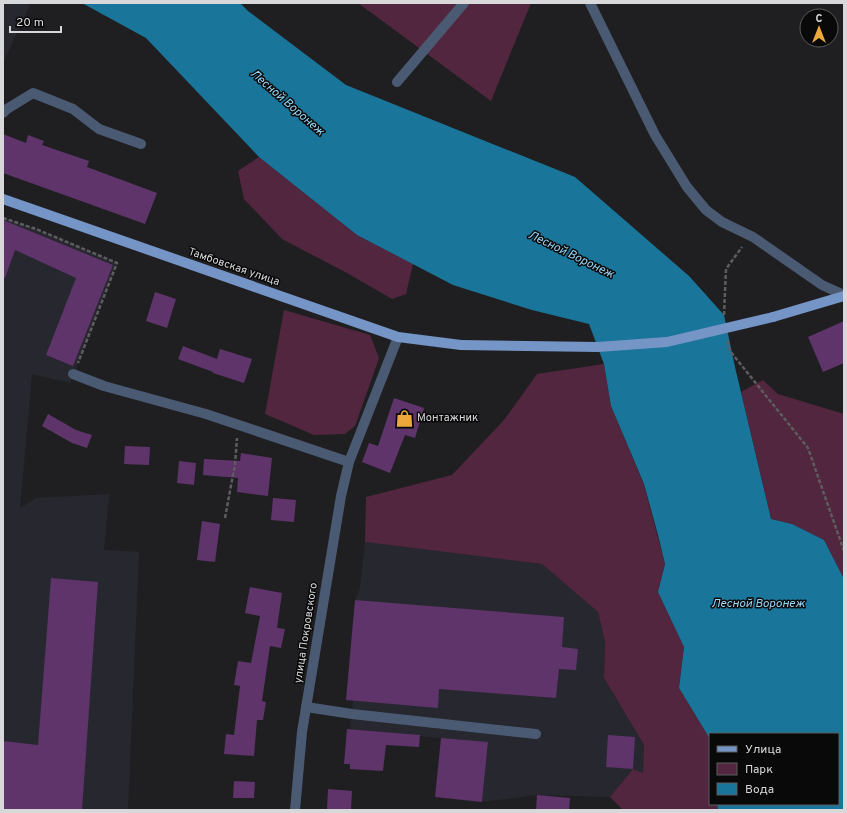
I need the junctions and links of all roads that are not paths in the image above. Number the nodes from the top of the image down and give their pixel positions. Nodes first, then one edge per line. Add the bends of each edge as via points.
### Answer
1 (464, 3) edge
2 (590, 3) edge
3 (397, 82) dead end
4 (3, 113) edge
5 (141, 144) dead end
6 (3, 199) edge
7 (844, 296) edge
8 (398, 337) junction
9 (73, 374) road end
10 (348, 462) junction
11 (306, 707) junction
12 (536, 734) dead end
13 (295, 810) edge

1 - 3 street
2 - 7 street via 655,135 687,187 706,210 722,222 753,237 822,285
4 - 5 street via 33,93 73,109 100,129
6 - 8 main road, Тамбовская улица
7 - 8 main road, Тамбовская улица, bridge via 773,317 667,342 598,347 461,344
8 - 10 street, улица Покровского
9 - 10 street via 104,386 206,414
10 - 11 street, улица Покровского
11 - 12 street
11 - 13 street, улица Покровского

